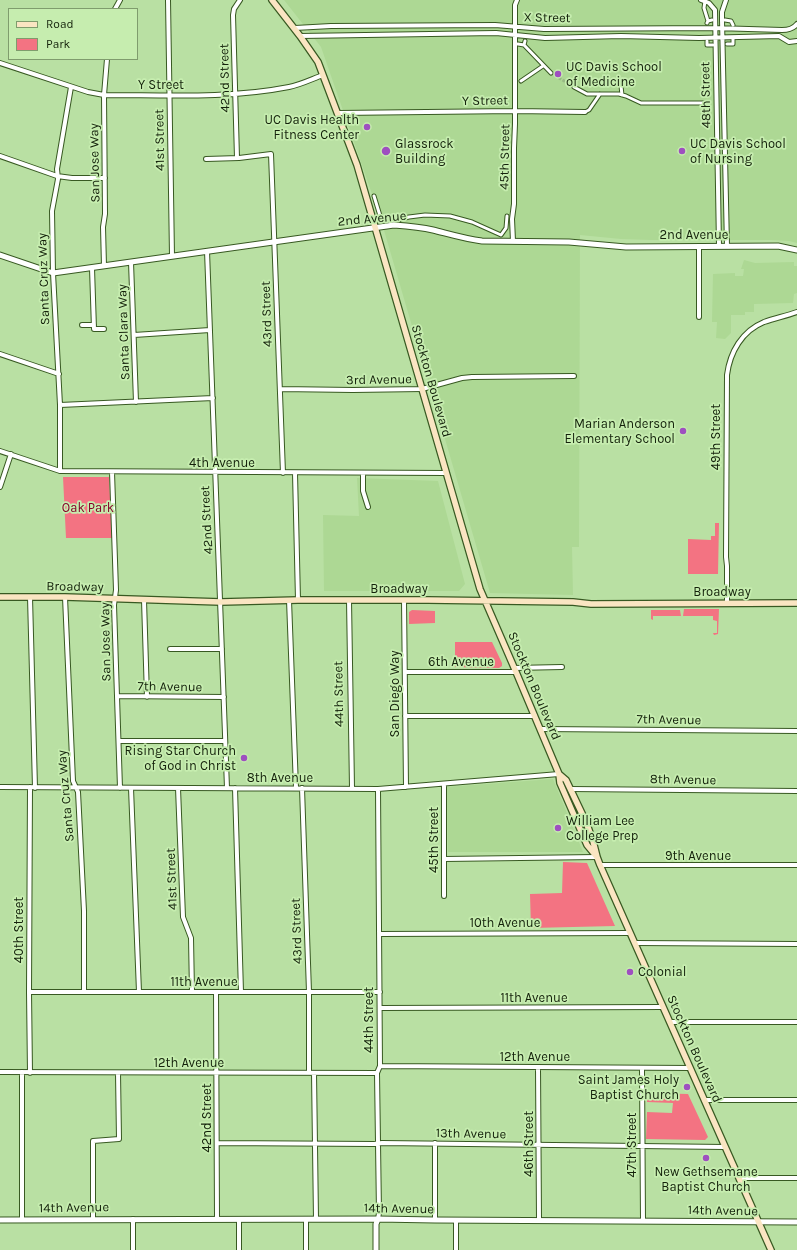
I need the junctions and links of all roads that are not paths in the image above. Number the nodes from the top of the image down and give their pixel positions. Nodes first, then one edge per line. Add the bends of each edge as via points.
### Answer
1 (168, 0) edge
2 (240, 0) edge
3 (272, 0) edge
4 (517, 0) edge
5 (704, 0) edge
6 (726, 0) edge
7 (725, 20) dead end
8 (709, 21) dead end
9 (733, 25) dead end
10 (796, 26) edge
11 (515, 27) junction
12 (295, 28) junction
13 (715, 28) junction
14 (722, 28) junction
15 (300, 36) junction
16 (515, 36) junction
17 (716, 37) junction
18 (722, 37) junction
19 (733, 39) dead end
20 (797, 41) edge
21 (518, 44) dead end
22 (706, 44) dead end
23 (727, 44) dead end
24 (713, 45) dead end
25 (107, 60) edge
26 (0, 63) edge
27 (543, 66) junction
28 (551, 73) tunnel mouth
29 (323, 75) junction
30 (521, 82) dead end
31 (621, 86) dead end
32 (71, 87) junction
33 (574, 87) tunnel mouth
34 (235, 94) junction
35 (600, 94) junction
36 (104, 95) junction
37 (170, 95) junction
38 (622, 95) junction
39 (707, 103) dead end
40 (516, 111) junction
41 (585, 112) joint
42 (338, 113) junction
43 (0, 156) edge
44 (206, 158) dead end
45 (237, 158) junction
46 (57, 176) junction
47 (105, 178) junction
48 (374, 196) dead end
49 (507, 216) dead end
50 (376, 227) junction
51 (274, 242) junction
52 (513, 242) junction
53 (699, 246) junction
54 (718, 246) junction
55 (727, 246) junction
56 (797, 250) edge
57 (207, 251) junction
58 (0, 255) edge
59 (172, 256) junction
60 (131, 262) junction
61 (104, 266) junction
62 (92, 268) junction
63 (53, 273) junction
64 (797, 312) edge
65 (699, 317) dead end
66 (82, 325) dead end
67 (94, 325) junction
68 (104, 329) dead end
69 (210, 330) junction
70 (134, 335) junction
71 (0, 354) edge
72 (59, 374) junction
73 (574, 376) dead end
74 (280, 389) junction
75 (422, 389) junction
76 (213, 398) junction
77 (136, 402) junction
78 (60, 405) junction
79 (0, 451) edge
80 (11, 454) junction
81 (60, 471) junction
82 (112, 472) junction
83 (216, 473) junction
84 (283, 473) junction
85 (295, 473) junction
86 (363, 473) junction
87 (446, 473) junction
88 (0, 487) edge
89 (368, 507) dead end
90 (0, 597) edge
91 (30, 597) junction
92 (65, 597) junction
93 (115, 599) junction
94 (144, 600) junction
95 (289, 600) junction
96 (298, 600) junction
97 (348, 600) junction
98 (404, 600) junction
99 (485, 601) junction
100 (221, 602) junction
101 (727, 602) junction
102 (797, 603) edge
103 (170, 649) dead end
104 (222, 649) junction
105 (562, 667) dead end
106 (515, 670) junction
107 (405, 672) junction
108 (117, 696) junction
109 (147, 697) junction
110 (224, 697) junction
111 (405, 716) junction
112 (535, 716) junction
113 (540, 729) junction
114 (797, 731) edge
115 (119, 741) junction
116 (226, 741) junction
117 (560, 774) junction
118 (444, 784) junction
119 (0, 787) edge
120 (76, 787) junction
121 (406, 787) junction
122 (32, 788) junction
123 (120, 788) junction
124 (131, 788) junction
125 (178, 788) junction
126 (227, 788) junction
127 (235, 788) junction
128 (296, 788) junction
129 (302, 788) junction
130 (352, 788) junction
131 (378, 788) junction
132 (570, 789) junction
133 (797, 791) edge
134 (597, 857) junction
135 (444, 859) junction
136 (600, 865) junction
137 (797, 866) edge
138 (444, 896) dead end
139 (630, 932) junction
140 (379, 934) junction
141 (635, 944) junction
142 (797, 944) edge
143 (29, 992) junction
144 (84, 992) junction
145 (139, 992) junction
146 (192, 992) junction
147 (216, 992) junction
148 (241, 992) junction
149 (309, 992) junction
150 (380, 992) junction
151 (663, 1007) junction
152 (380, 1008) junction
153 (670, 1022) junction
154 (797, 1022) edge
155 (380, 1066) junction
156 (538, 1067) junction
157 (642, 1068) junction
158 (690, 1068) junction
159 (0, 1072) edge
160 (22, 1072) junction
161 (30, 1073) junction
162 (118, 1073) junction
163 (216, 1073) junction
164 (309, 1073) junction
165 (314, 1073) junction
166 (377, 1073) junction
167 (704, 1100) junction
168 (797, 1100) edge
169 (378, 1143) junction
170 (435, 1143) junction
171 (217, 1144) junction
172 (315, 1144) junction
173 (539, 1144) junction
174 (642, 1146) junction
175 (725, 1147) junction
176 (739, 1178) junction
177 (797, 1178) edge
178 (93, 1219) junction
179 (133, 1219) junction
180 (217, 1219) junction
181 (240, 1219) junction
182 (306, 1219) junction
183 (316, 1219) junction
184 (378, 1219) junction
185 (0, 1220) edge
186 (22, 1220) junction
187 (435, 1220) junction
188 (456, 1220) junction
189 (540, 1220) junction
190 (643, 1221) junction
191 (759, 1222) junction
192 (797, 1222) edge
193 (133, 1250) edge
194 (239, 1250) edge
195 (306, 1250) edge
196 (376, 1250) edge
197 (456, 1250) edge
198 (771, 1250) edge

1 - 37 street, 41st Street
2 - 34 street, 42nd Street via 233,15
3 - 12 main road, Stockton Boulevard
4 - 11 street, 45th Street
5 - 8 street
5 - 13 street, 48th Street via 715,10
6 - 14 street, 48th Street via 722,12
7 - 9 street via 731,21
10 - 14 street, X Street via 782,30
11 - 12 street, X Street via 495,25
11 - 13 street, X Street
11 - 16 street, 45th Street
12 - 15 main road, Stockton Boulevard
13 - 14 street, X Street
13 - 17 street, 48th Street
14 - 18 street, 48th Street
15 - 16 street, X Street via 488,33
15 - 29 main road, Stockton Boulevard via 315,56
16 - 17 street, X Street
16 - 40 street, 45th Street
17 - 18 street, X Street
17 - 54 street, 48th Street
18 - 20 street, X Street via 779,36 789,42
18 - 55 street, 48th Street
19 - 23 street via 733,44
21 - 27 street via 525,43
22 - 24 street
25 - 36 street, San Jose Way
26 - 32 street, Y Street
27 - 28 street
27 - 30 street
29 - 34 street, Y Street via 291,87
29 - 42 main road, Stockton Boulevard
31 - 38 street
32 - 36 street, Y Street
32 - 46 street, Santa Cruz Way
33 - 35 street via 587,94
34 - 37 street, Y Street
34 - 45 street, 42nd Street
35 - 38 street
35 - 41 street
36 - 37 street, Y Street
36 - 47 street, San Jose Way
37 - 59 street, 41st Street
38 - 39 street via 641,103
40 - 41 street, Y Street
40 - 42 street, Y Street
40 - 52 street, 45th Street
42 - 50 main road, Stockton Boulevard via 358,164
43 - 46 street
44 - 45 street
45 - 51 street, 43rd Street via 271,154
46 - 47 street
46 - 63 street, Santa Cruz Way via 52,211
47 - 61 street, San Jose Way
48 - 49 street via 382,221 421,215 450,216 472,222 501,235 506,228
50 - 51 street, 2nd Avenue
50 - 52 street, 2nd Avenue via 413,226 469,240
50 - 75 main road, Stockton Boulevard
51 - 57 street, 2nd Avenue
51 - 74 street, 43rd Street
52 - 53 street, 2nd Avenue via 569,242 626,247
53 - 54 street, 2nd Avenue
53 - 65 street
54 - 55 street, 2nd Avenue
55 - 56 street, 2nd Avenue via 778,246
57 - 59 street, 2nd Avenue
57 - 69 street, 42nd Street
58 - 63 street, 2nd Avenue
59 - 60 street, 2nd Avenue
60 - 61 street, 2nd Avenue
60 - 70 street, Santa Clara Way
61 - 62 street, 2nd Avenue
62 - 63 street, 2nd Avenue
62 - 67 street
63 - 72 street, Santa Cruz Way
64 - 101 street, 49th Street via 753,328 735,348 728,366
66 - 67 street
67 - 68 street via 94,329
69 - 70 street
69 - 76 street, 42nd Street
70 - 77 street, Santa Clara Way
71 - 72 street
72 - 78 street, Santa Cruz Way
73 - 75 street, 3rd Avenue via 472,377
74 - 75 street, 3rd Avenue
74 - 84 street, 43rd Street
75 - 87 main road, Stockton Boulevard
76 - 77 street
76 - 83 street, 42nd Street
77 - 78 street
78 - 81 street, Santa Cruz Way
79 - 80 street, 4th Avenue
80 - 81 street, 4th Avenue
80 - 88 street
81 - 82 street, 4th Avenue
82 - 83 street, 4th Avenue
82 - 93 street, San Jose Way
83 - 84 street, 4th Avenue
83 - 100 street, 42nd Street
84 - 85 street, 4th Avenue
85 - 86 street, 4th Avenue
85 - 96 street
86 - 87 street, 4th Avenue
86 - 89 street
87 - 99 main road, Stockton Boulevard
90 - 91 main road, Broadway
91 - 92 main road, Broadway
91 - 122 street, 40th Street
92 - 93 main road, Broadway
92 - 120 street, Santa Cruz Way via 73,781
93 - 94 main road, Broadway
93 - 108 street, San Jose Way
94 - 100 main road, Broadway
94 - 109 street
95 - 96 main road, Broadway
95 - 100 main road, Broadway
95 - 128 street
96 - 97 main road, Broadway
97 - 98 main road, Broadway
97 - 130 street, 44th Street
98 - 99 main road, Broadway
98 - 107 street, San Diego Way
99 - 101 main road, Broadway via 591,604
99 - 106 main road, Stockton Boulevard
100 - 104 street, 42nd Street
101 - 102 main road, Broadway
103 - 104 street
104 - 110 street, 42nd Street
105 - 106 street, 6th Avenue
106 - 107 street, 6th Avenue
106 - 112 main road, Stockton Boulevard
107 - 111 street, San Diego Way
108 - 109 street, 7th Avenue
108 - 115 street, San Jose Way
109 - 110 street, 7th Avenue
110 - 116 street, 42nd Street
111 - 112 street
111 - 121 street, San Diego Way
112 - 113 main road, Stockton Boulevard
113 - 114 street, 7th Avenue
113 - 117 main road, Stockton Boulevard
115 - 116 street
115 - 123 street, San Jose Way
116 - 126 street, 42nd Street
117 - 118 street, 8th Avenue
117 - 132 main road, Stockton Boulevard
117 - 134 main road, Stockton Boulevard via 560,783 587,845
118 - 121 street, 8th Avenue
118 - 135 street, 45th Street
119 - 122 street, 8th Avenue
120 - 122 street, 8th Avenue
120 - 123 street, 8th Avenue
120 - 144 street, Santa Cruz Way via 84,911
121 - 131 street, 8th Avenue
122 - 143 street, 40th Street
123 - 124 street, 8th Avenue
124 - 125 street, 8th Avenue
124 - 145 street
125 - 126 street, 8th Avenue
125 - 146 street, 41st Street via 183,917 191,938
126 - 127 street, 8th Avenue
127 - 128 street, 8th Avenue
127 - 148 street
128 - 129 street, 8th Avenue
129 - 130 street, 8th Avenue
129 - 149 street, 43rd Street
130 - 131 street, 8th Avenue
131 - 140 street, 44th Street
132 - 133 street, 8th Avenue
132 - 134 main road, Stockton Boulevard via 594,841
134 - 135 street
134 - 136 main road, Stockton Boulevard
135 - 138 street, 45th Street
136 - 137 street, 9th Avenue
136 - 139 main road, Stockton Boulevard
139 - 140 street, 10th Avenue
139 - 141 main road, Stockton Boulevard
140 - 150 street, 44th Street
141 - 142 street
141 - 151 main road, Stockton Boulevard
143 - 144 street, 11th Avenue
143 - 161 street, 40th Street
144 - 145 street, 11th Avenue
145 - 146 street, 11th Avenue
146 - 147 street, 11th Avenue
147 - 148 street, 11th Avenue
147 - 163 street, 42nd Street
148 - 149 street, 11th Avenue
149 - 150 street, 11th Avenue
149 - 164 street, 43rd Street
150 - 152 street, 44th Street
151 - 152 street, 11th Avenue
151 - 153 main road, Stockton Boulevard
152 - 155 street, 44th Street
153 - 154 street
153 - 158 main road, Stockton Boulevard
155 - 156 street, 12th Avenue
155 - 166 street, 44th Street
156 - 157 street, 12th Avenue
156 - 173 street, 46th Street
157 - 158 street, 12th Avenue
157 - 174 street, 47th Street
158 - 167 main road, Stockton Boulevard
159 - 160 street, 12th Avenue
160 - 161 street, 12th Avenue
160 - 186 street
161 - 162 street, 12th Avenue
162 - 163 street, 12th Avenue
162 - 178 street via 119,1139 93,1141
163 - 164 street, 12th Avenue
163 - 171 street, 42nd Street
164 - 165 street, 12th Avenue
165 - 166 street, 12th Avenue
165 - 172 street
166 - 169 street, 44th Street
167 - 168 street
167 - 175 main road, Stockton Boulevard
169 - 170 street, 13th Avenue
169 - 172 street, 13th Avenue
169 - 184 street, 44th Street
170 - 173 street, 13th Avenue
170 - 187 street
171 - 172 street, 13th Avenue
171 - 180 street, 42nd Street
172 - 183 street
173 - 174 street, 13th Avenue
173 - 189 street, 46th Street
174 - 175 street, 13th Avenue
174 - 190 street, 47th Street
175 - 176 main road, Stockton Boulevard
176 - 177 street
176 - 191 main road, Stockton Boulevard
178 - 179 street, 14th Avenue
178 - 186 street, 14th Avenue
179 - 180 street, 14th Avenue
179 - 193 street
180 - 181 street, 14th Avenue
181 - 182 street, 14th Avenue
181 - 194 street
182 - 183 street, 14th Avenue
182 - 195 street
183 - 184 street, 14th Avenue
184 - 187 street, 14th Avenue
184 - 196 street, 44th Street
185 - 186 street, 14th Avenue
187 - 188 street, 14th Avenue
188 - 189 street, 14th Avenue
188 - 197 street
189 - 190 street, 14th Avenue
190 - 191 street, 14th Avenue
191 - 192 street, 14th Avenue
191 - 198 main road, Stockton Boulevard

